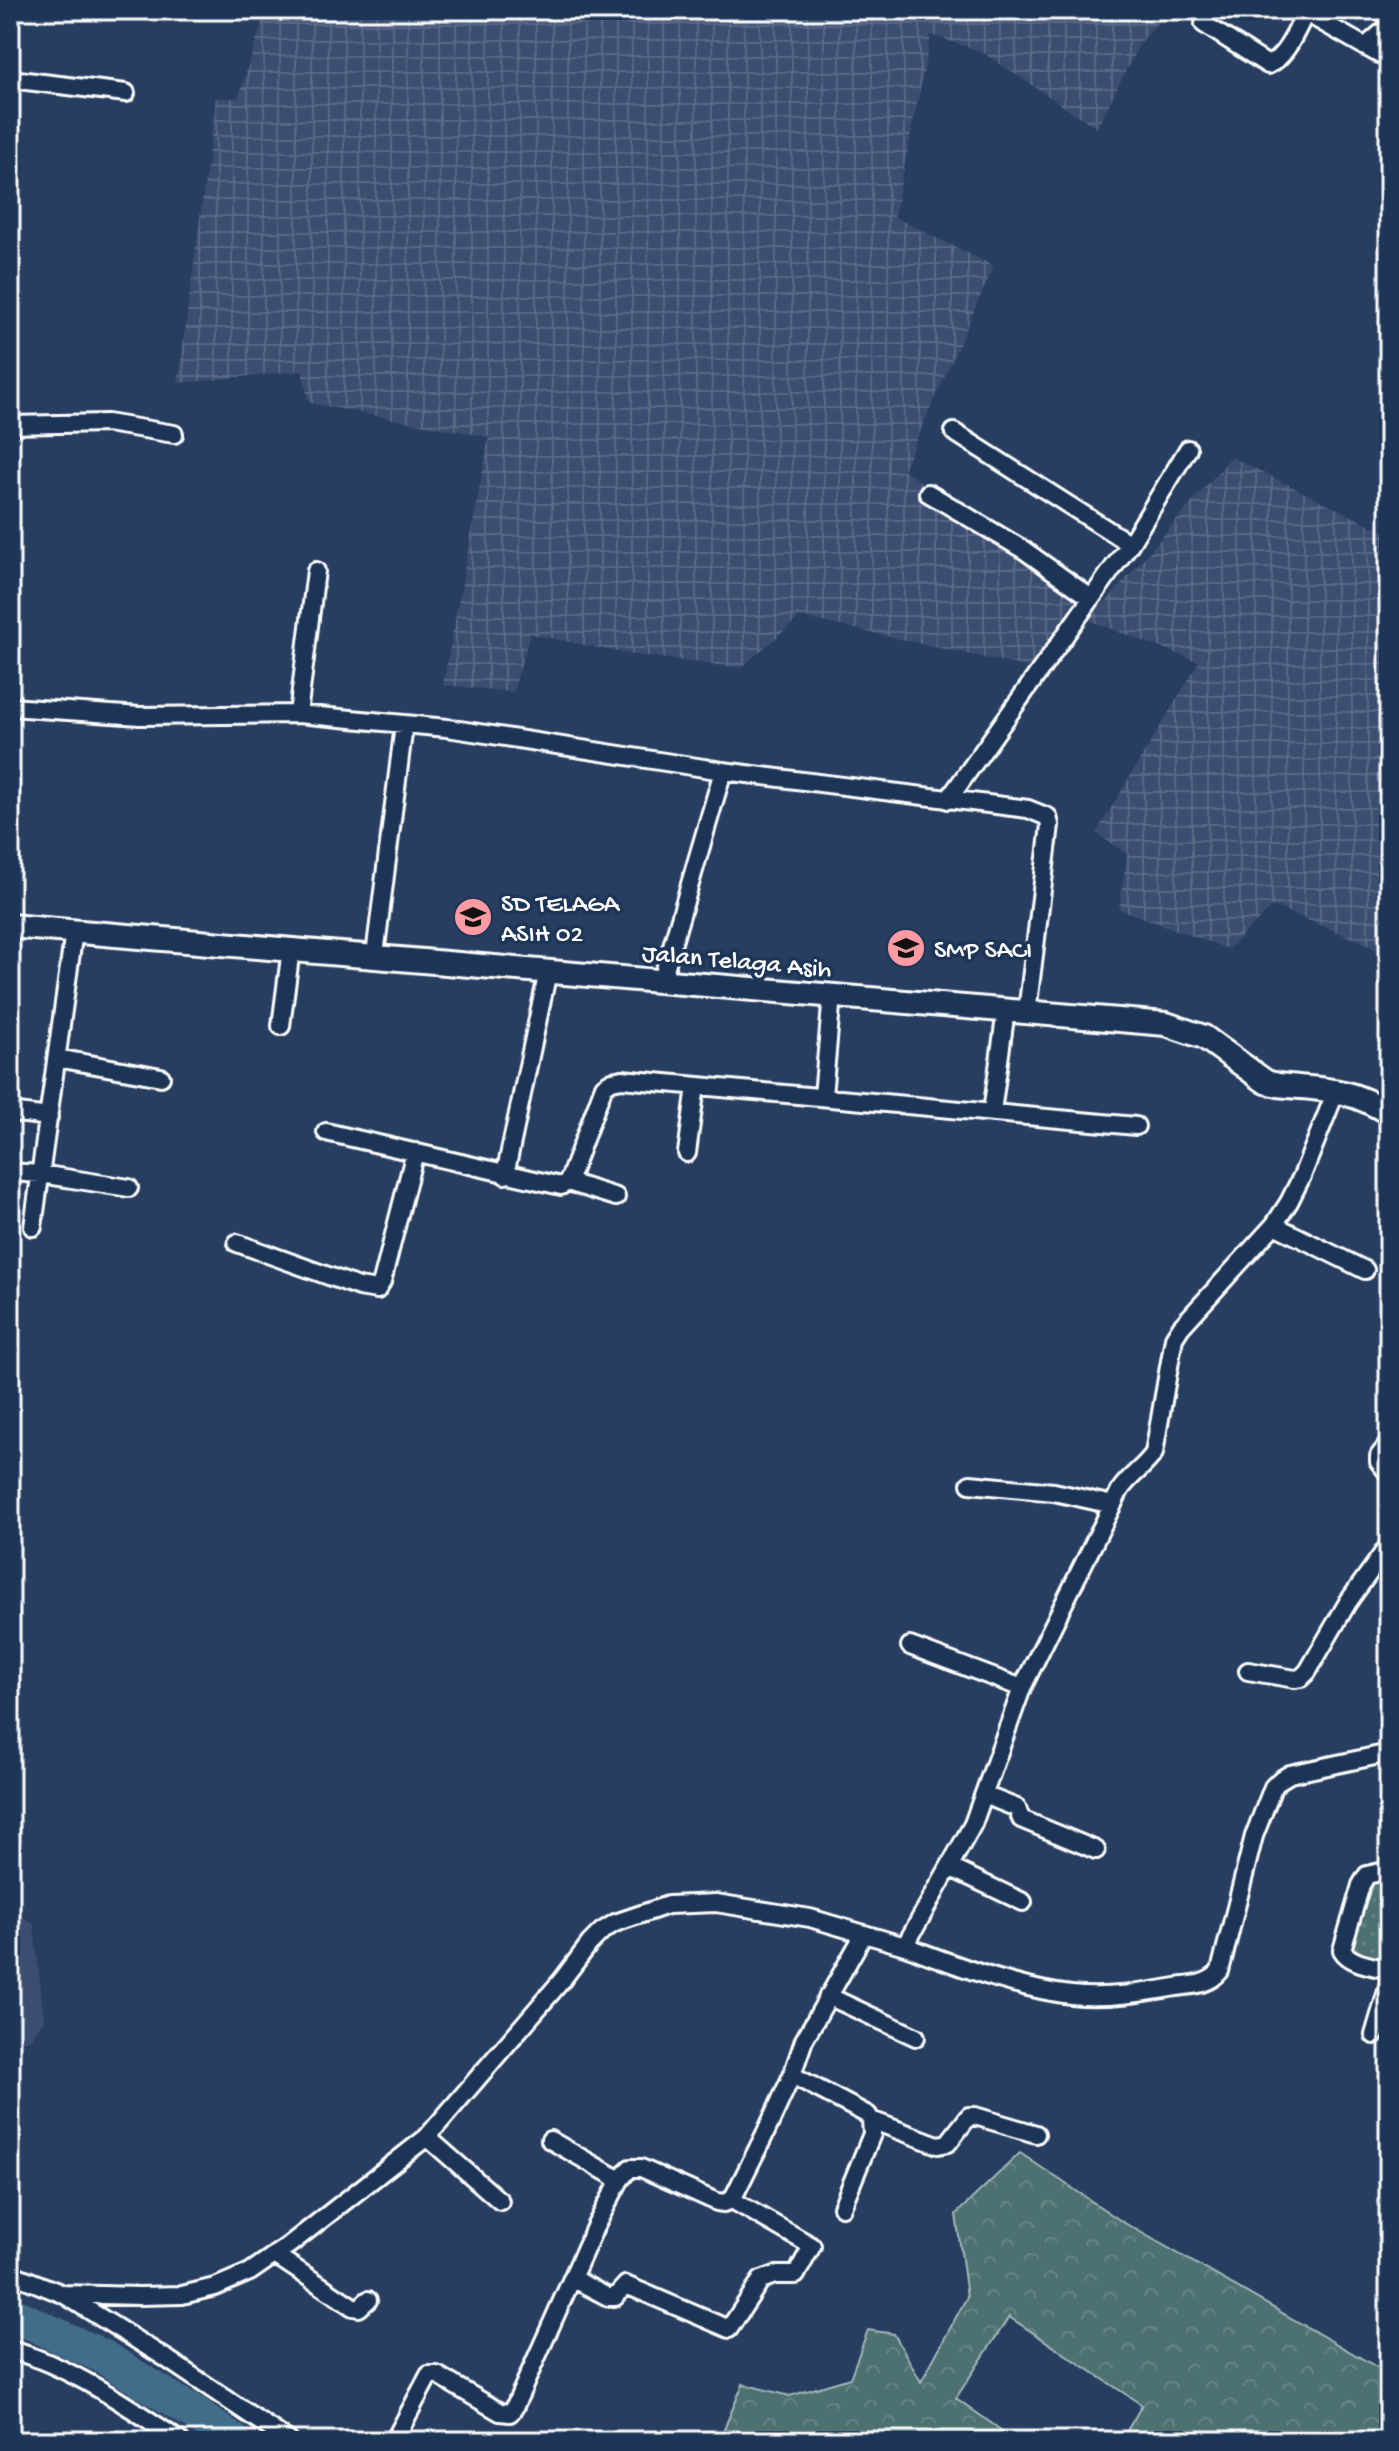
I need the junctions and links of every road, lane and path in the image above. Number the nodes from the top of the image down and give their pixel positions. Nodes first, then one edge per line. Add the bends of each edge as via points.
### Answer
1 (1306, 11) edge
2 (1204, 24) dead end
3 (1389, 26) edge
4 (1365, 47) junction
5 (1389, 60) edge
6 (10, 79) edge
7 (126, 93) dead end
8 (10, 425) edge
9 (954, 432) dead end
10 (174, 434) dead end
11 (1188, 449) dead end
12 (928, 493) dead end
13 (1130, 544) junction
14 (316, 571) dead end
15 (1091, 598) junction
16 (10, 707) edge
17 (298, 714) junction
18 (404, 725) junction
19 (723, 771) junction
20 (948, 800) junction
21 (10, 926) edge
22 (74, 931) junction
23 (291, 949) junction
24 (375, 955) junction
25 (548, 971) junction
26 (662, 980) junction
27 (832, 995) junction
28 (1016, 1011) junction
29 (281, 1026) dead end
30 (57, 1058) junction
31 (161, 1077) dead end
32 (696, 1086) junction
33 (1336, 1091) junction
34 (823, 1096) junction
35 (10, 1112) edge
36 (992, 1112) junction
37 (1389, 1113) edge
38 (49, 1117) junction
39 (1136, 1126) dead end
40 (326, 1132) dead end
41 (415, 1152) junction
42 (687, 1153) dead end
43 (10, 1172) edge
44 (40, 1174) junction
45 (505, 1175) junction
46 (568, 1182) junction
47 (129, 1188) dead end
48 (616, 1197) dead end
49 (1274, 1225) junction
50 (33, 1227) dead end
51 (237, 1243) dead end
52 (1365, 1270) dead end
53 (1389, 1443) edge
54 (1389, 1474) edge
55 (970, 1484) dead end
56 (1113, 1505) junction
57 (1389, 1545) edge
58 (910, 1646) dead end
59 (1248, 1671) dead end
60 (1022, 1688) junction
61 (1388, 1751) edge
62 (984, 1795) junction
63 (1096, 1850) dead end
64 (949, 1867) junction
65 (1389, 1870) edge
66 (1023, 1902) dead end
67 (864, 1934) junction
68 (905, 1946) junction
69 (1389, 1970) edge
70 (1389, 1984) edge
71 (828, 1996) junction
72 (1374, 2035) dead end
73 (916, 2037) dead end
74 (792, 2075) junction
75 (871, 2120) junction
76 (1036, 2134) dead end
77 (427, 2137) junction
78 (550, 2140) dead end
79 (620, 2180) junction
80 (732, 2200) junction
81 (500, 2201) dead end
82 (842, 2207) dead end
83 (275, 2255) junction
84 (10, 2273) edge
85 (572, 2278) junction
86 (63, 2294) junction
87 (368, 2300) dead end
88 (10, 2350) edge
89 (180, 2441) edge
90 (289, 2441) edge
91 (394, 2441) edge

1 - 2 street via 1280,56 1268,65
1 - 4 street
3 - 4 street
4 - 5 street
6 - 7 street
8 - 10 street via 107,423
9 - 13 street
11 - 13 street
12 - 15 street via 1024,550
13 - 15 street
14 - 17 street
15 - 20 street
16 - 17 street via 140,716
17 - 18 street
18 - 19 street
18 - 24 street
19 - 20 street
19 - 26 street
20 - 28 street via 1028,809 1048,817
21 - 22 street, Jalan Telaga Asih
22 - 23 street, Jalan Telaga Asih
22 - 30 street
23 - 24 street, Jalan Telaga Asih
23 - 29 street
24 - 25 street, Jalan Telaga Asih
25 - 26 street, Jalan Telaga Asih
25 - 45 street
26 - 27 street, Jalan Telaga Asih
27 - 28 street, Jalan Telaga Asih
27 - 34 street
28 - 33 street, Jalan Telaga Asih via 1166,1024 1204,1037 1266,1082
28 - 36 street
30 - 31 street
30 - 38 street
32 - 34 street
32 - 42 street
32 - 46 street via 622,1079 604,1086
33 - 37 street, Jalan Telaga Asih via 1369,1100
33 - 49 street via 1302,1176
34 - 36 street
35 - 38 street
36 - 39 street
38 - 44 street
40 - 41 street
41 - 45 street
41 - 51 street via 377,1290
43 - 44 street
44 - 47 street
44 - 50 street
45 - 46 street via 555,1186
46 - 48 street
49 - 52 street
49 - 56 street via 1174,1338 1154,1453 1130,1476
53 - 54 street via 1379,1456
55 - 56 street via 1054,1492
56 - 60 street
57 - 59 street via 1301,1678
58 - 60 street
60 - 62 street
61 - 68 street via 1290,1774 1273,1787 1254,1836 1220,1971 1205,1983 1150,1992 1072,1995 994,1978
62 - 63 street via 1017,1808 1021,1819
62 - 64 street
64 - 66 street
64 - 68 street
65 - 69 street via 1367,1875 1361,1885 1342,1950 1351,1959
67 - 68 street
67 - 71 street
67 - 77 street via 810,1918 716,1903 668,1905 615,1923 590,1943
70 - 72 street
71 - 73 street
71 - 74 street
74 - 75 street
74 - 80 street
75 - 76 street via 938,2145 948,2143 969,2116
75 - 82 street via 872,2134
77 - 81 street
77 - 83 street
78 - 79 street
79 - 80 street via 630,2168 641,2168 717,2202
79 - 85 street
80 - 85 street via 812,2246 796,2275 761,2280 729,2329 626,2285 608,2297
83 - 86 street via 250,2272 182,2295
83 - 87 street via 353,2307
84 - 86 street
85 - 91 street via 510,2413 429,2375
86 - 90 street
88 - 89 street via 99,2390

